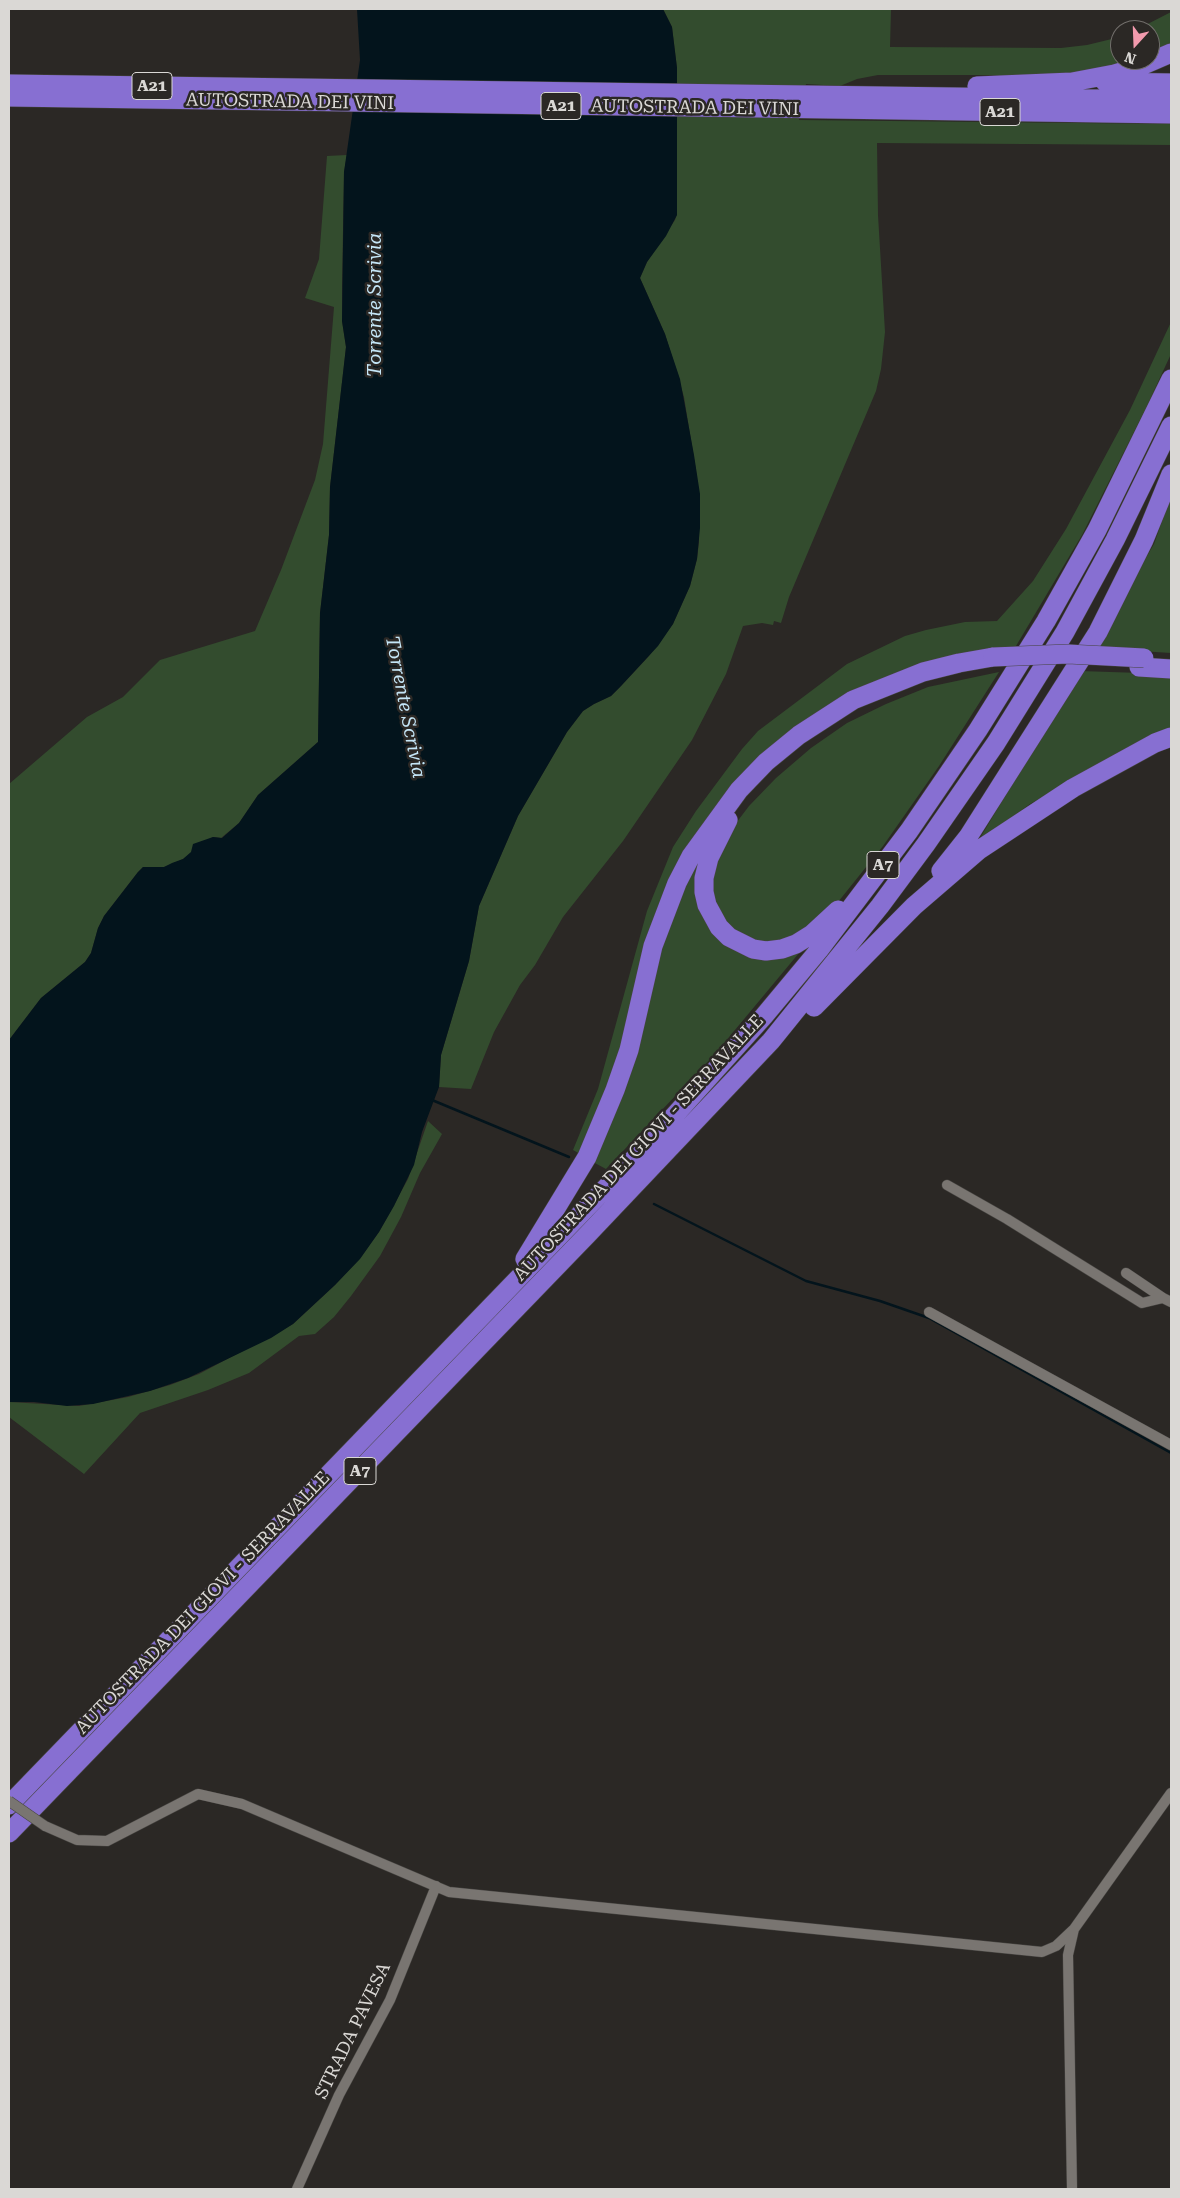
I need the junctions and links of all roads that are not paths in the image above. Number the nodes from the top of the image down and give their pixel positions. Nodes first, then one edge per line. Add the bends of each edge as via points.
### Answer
1 (1171, 53) edge
2 (1072, 82) junction
3 (1171, 83) edge
4 (9, 84) edge
5 (295, 95) junction
6 (858, 96) junction
7 (9, 98) edge
8 (1171, 100) edge
9 (828, 103) junction
10 (1171, 114) edge
11 (1171, 379) edge
12 (1171, 426) edge
13 (1171, 474) edge
14 (1171, 659) edge
15 (994, 662) junction
16 (1141, 662) junction
17 (1171, 669) edge
18 (1171, 737) edge
19 (909, 831) junction
20 (914, 906) junction
21 (709, 1108) junction
22 (947, 1185) dead end
23 (1126, 1273) dead end
24 (508, 1288) junction
25 (1167, 1300) edge
26 (929, 1312) dead end
27 (1171, 1445) edge
28 (1171, 1793) edge
29 (9, 1801) edge
30 (9, 1805) edge
31 (9, 1832) edge
32 (436, 1886) junction
33 (1074, 1929) junction
34 (297, 2189) edge
35 (1072, 2189) edge

1 - 2 highway via 1114,74
2 - 3 highway
2 - 6 highway
4 - 5 highway, AUTOSTRADA DEI VINI / A21
5 - 7 highway, AUTOSTRADA DEI VINI / A21
5 - 9 highway, AUTOSTRADA DEI VINI / A21
6 - 8 highway, AUTOSTRADA DEI VINI / A21
6 - 9 highway, AUTOSTRADA DEI VINI / A21
9 - 10 highway, AUTOSTRADA DEI VINI / A21
11 - 19 highway, AUTOSTRADA DEI GIOVI - SERRAVALLE / A7 via 1097,530 1046,620 978,730
12 - 21 highway, AUTOSTRADA DEI GIOVI - SERRAVALLE / A7 via 1066,632 996,743 926,844 844,953 771,1041
13 - 20 highway via 1144,540 1098,632 968,837
14 - 16 highway
15 - 16 highway via 1054,665
15 - 19 highway via 894,693 830,725 802,744 733,812 709,858 704,878 707,905 719,927 738,943 760,950 782,949 796,944 828,920
15 - 24 highway via 959,663 923,672 853,700 799,734 739,790 696,848 677,883 653,946 630,1050 599,1131 587,1157
16 - 17 highway
18 - 20 highway via 1073,788 979,850
19 - 24 highway, AUTOSTRADA DEI GIOVI - SERRAVALLE / A7 via 819,950 741,1043
20 - 21 highway via 766,1059
21 - 31 highway, AUTOSTRADA DEI GIOVI - SERRAVALLE / A7
22 - 25 street via 1142,1303
23 - 25 street
24 - 30 highway, AUTOSTRADA DEI GIOVI - SERRAVALLE / A7
26 - 27 street
28 - 33 street
29 - 32 street, bridge via 45,1826 77,1840 108,1841 198,1794 242,1804
32 - 33 street via 449,1892 1027,1952 1049,1950
32 - 34 street, STRADA PAVESA via 390,2000 340,2095
33 - 35 street via 1068,1955

